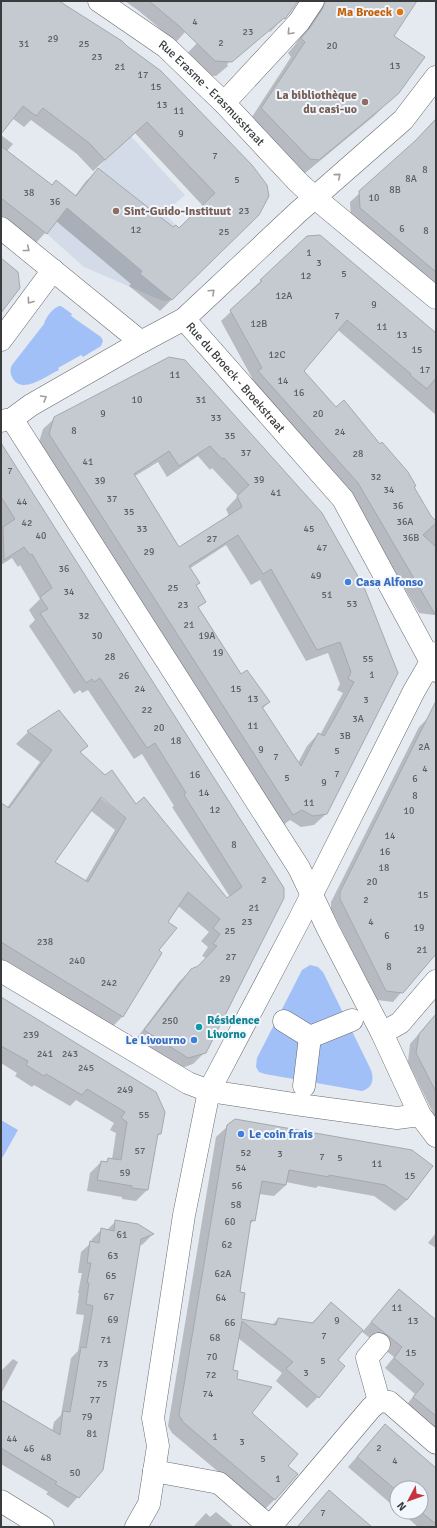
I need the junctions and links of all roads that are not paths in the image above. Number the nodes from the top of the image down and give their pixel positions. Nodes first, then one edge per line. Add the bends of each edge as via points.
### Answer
1 (99, 1) edge
2 (313, 1) edge
3 (436, 77) edge
4 (224, 103) junction
5 (314, 197) junction
6 (1, 228) edge
7 (53, 270) junction
8 (436, 298) edge
9 (184, 319) junction
10 (1, 340) edge
11 (141, 342) junction
12 (6, 420) edge
13 (434, 662) edge
14 (311, 894) junction
15 (1, 971) edge
16 (436, 981) edge
17 (278, 1018) dead end
18 (352, 1020) dead end
19 (382, 1033) junction
20 (310, 1037) junction
21 (304, 1086) dead end
22 (209, 1091) junction
23 (420, 1114) junction
24 (436, 1136) edge
25 (379, 1344) dead end
26 (379, 1401) junction
27 (436, 1443) edge
28 (154, 1471) junction
29 (1, 1501) edge
30 (43, 1527) edge
31 (136, 1527) edge
32 (270, 1527) edge

1 - 4 street, Rue Erasme - Erasmusstraat via 166,47
2 -> 4 street via 299,22
5 -> 3 street, Rue du Broeck - Broekstraat via 403,120
4 - 5 street, Rue Erasme - Erasmusstraat
5 - 8 street, Rue Erasme - Erasmusstraat
9 -> 5 street, Rue du Broeck - Broekstraat
6 -> 7 street
7 -> 10 street
7 - 11 street
9 - 11 street
9 - 13 street, Rue du Broeck - Broekstraat via 343,499
12 -> 11 street
12 - 14 street via 299,868
13 - 14 street via 414,691
14 - 19 street
14 - 22 street
15 - 22 street via 188,1083
16 - 19 street via 400,1023
17 - 20 street
18 - 20 street
19 - 23 street
20 - 21 street
22 - 23 street via 397,1118
22 - 28 street via 184,1215 155,1411 158,1446
23 - 24 street
25 - 26 street via 367,1358
26 - 27 street via 389,1402
26 - 32 street
28 - 31 street via 149,1504
28 - 32 street via 219,1483
29 - 30 street

